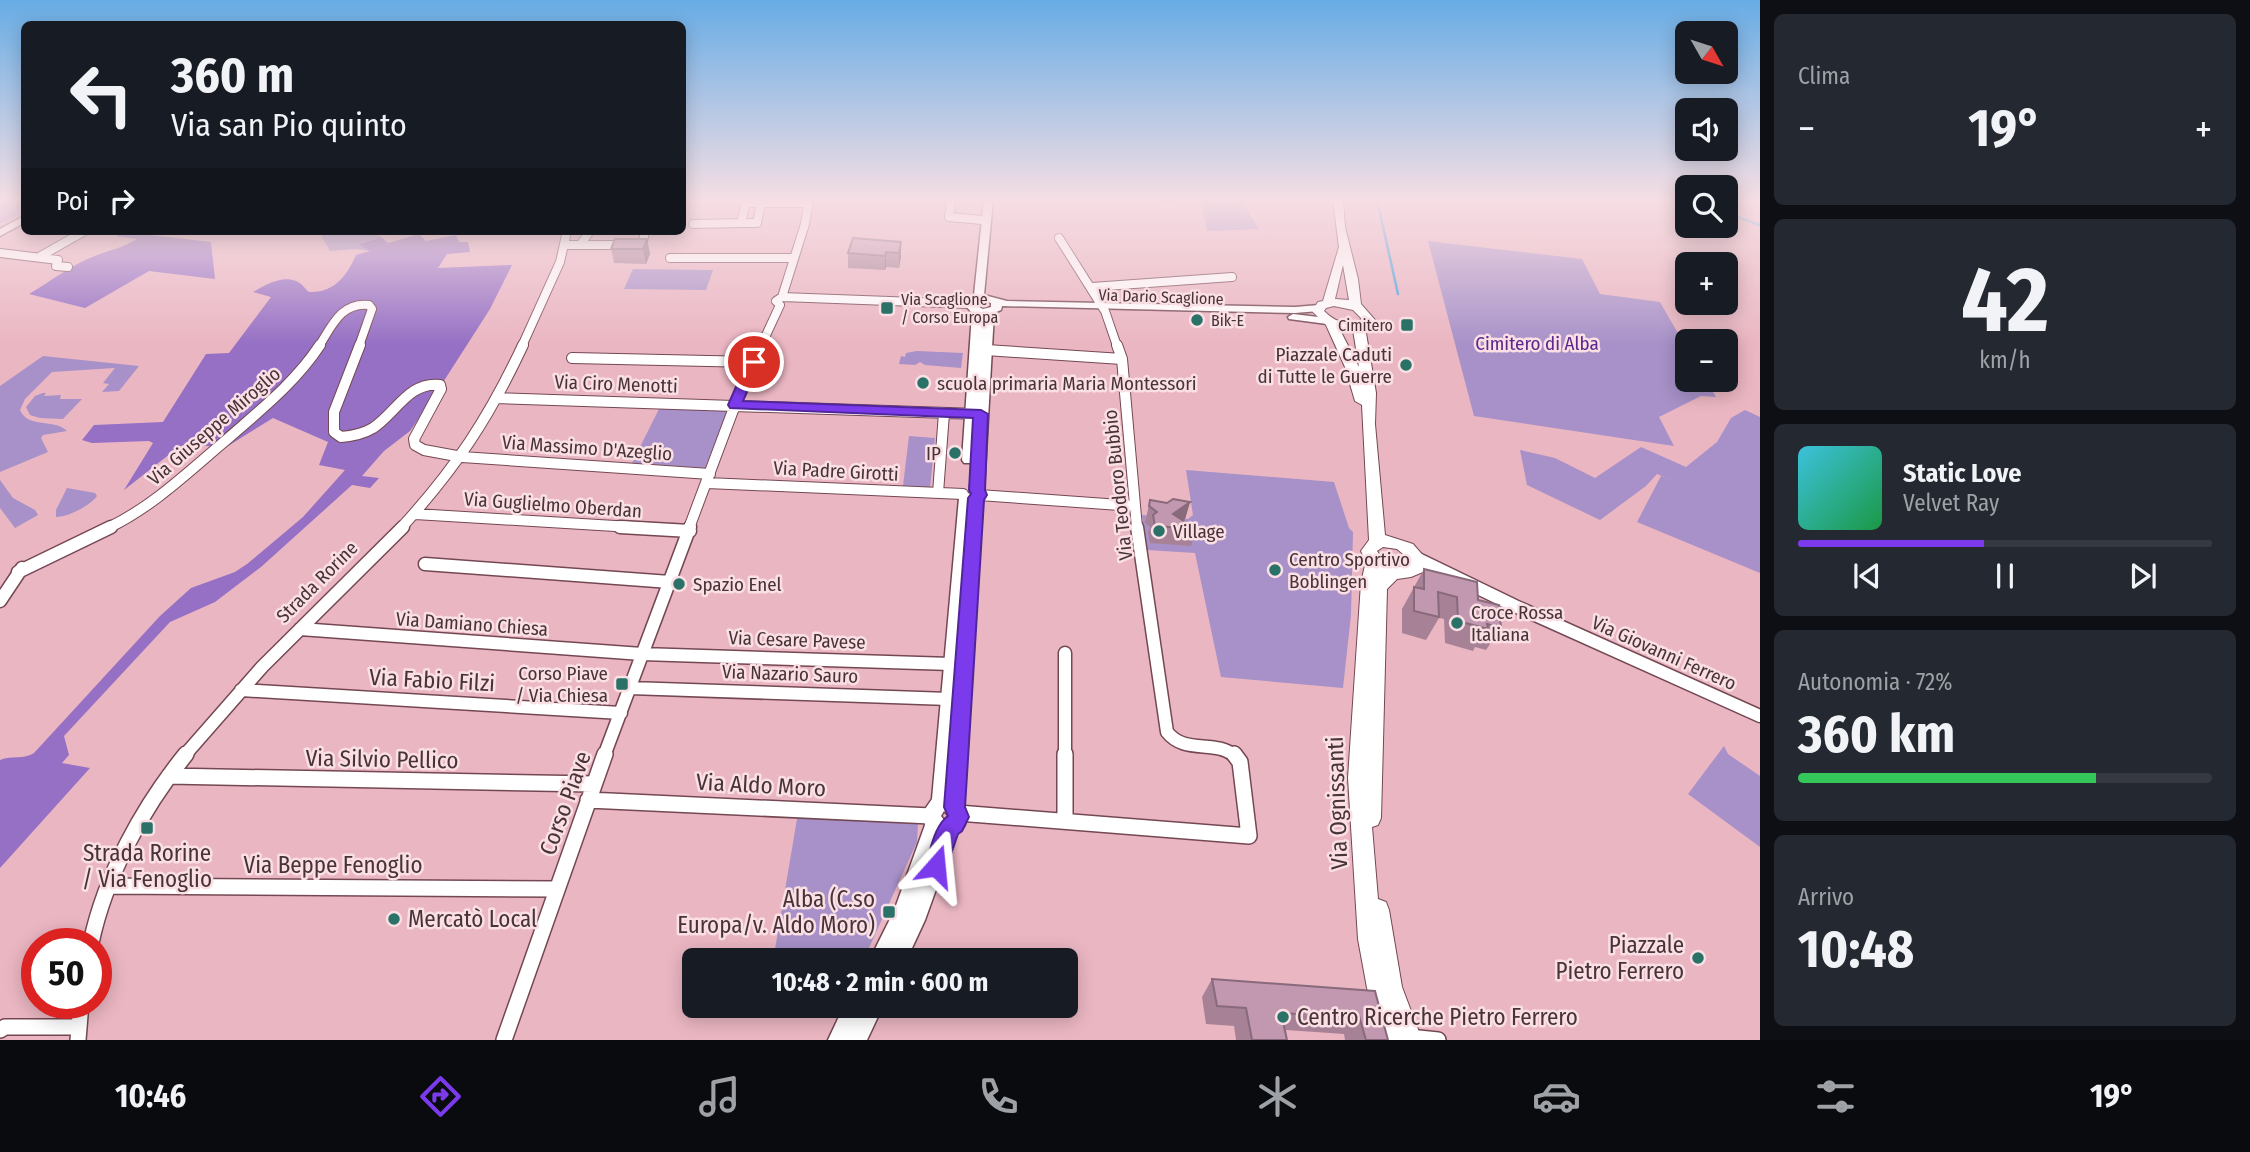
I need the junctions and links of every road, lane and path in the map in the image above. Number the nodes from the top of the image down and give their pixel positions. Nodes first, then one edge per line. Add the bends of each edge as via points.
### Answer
1 (54, 249) edge
2 (563, 249) edge
3 (796, 249) edge
4 (983, 249) edge
5 (990, 249) edge
6 (1066, 249) edge
7 (1342, 249) edge
8 (1343, 249) edge
9 (0, 253) edge
10 (39, 257) junction
11 (670, 258) dead end
12 (793, 258) junction
13 (68, 267) dead end
14 (1231, 277) dead end
15 (1092, 287) junction
16 (786, 301) junction
17 (1323, 305) junction
18 (983, 306) junction
19 (1355, 306) junction
20 (1103, 309) junction
21 (1329, 322) junction
22 (1360, 327) junction
23 (986, 350) junction
24 (572, 358) dead end
25 (1122, 359) junction
26 (754, 362) junction
27 (496, 398) junction
28 (734, 405) junction
29 (944, 413) junction
30 (976, 414) junction
31 (1368, 424) junction
32 (462, 457) junction
33 (707, 480) junction
34 (938, 493) junction
35 (971, 494) junction
36 (1134, 506) junction
37 (415, 514) junction
38 (690, 531) junction
39 (1382, 548) junction
40 (31, 558) dead end
41 (425, 564) dead end
42 (1408, 567) junction
43 (18, 572) junction
44 (670, 582) junction
45 (0, 601) edge
46 (300, 629) junction
47 (1065, 653) dead end
48 (642, 654) junction
49 (951, 664) junction
50 (630, 688) junction
51 (241, 690) junction
52 (949, 699) junction
53 (621, 713) junction
54 (1760, 716) edge
55 (1174, 741) joint
56 (169, 776) junction
57 (594, 784) junction
58 (588, 800) junction
59 (945, 815) junction
60 (1065, 821) junction
61 (110, 886) junction
62 (556, 889) junction
63 (94, 928) edge
64 (886, 948) edge
65 (901, 948) edge
66 (850, 1018) edge
67 (866, 1018) edge
68 (0, 1030) edge
69 (78, 1034) edge
70 (1405, 1039) edge
71 (504, 1040) edge
72 (839, 1040) edge
73 (855, 1040) edge
74 (1437, 1040) edge

1 - 10 street
2 - 27 street, Strada Rorine
3 - 12 street, Corso Piave
4 - 18 main road via 979,295
5 - 18 main road
6 - 15 street, Via Teodoro Bubbio
7 - 17 main road
8 - 19 main road
9 - 10 street
10 - 13 street
11 - 12 street
12 - 16 street, Corso Piave
14 - 15 street
15 - 20 street, Via Teodoro Bubbio
16 - 18 street, Via Dario Scaglione
16 - 26 street, Corso Piave
17 - 19 main road
17 - 20 main road, Via Dario Scaglione via 1295,310
17 - 21 main road via 1319,314
18 - 20 main road, Via Dario Scaglione
18 - 23 main road
18 - 30 main road
19 - 22 main road via 1369,320
20 - 21 main road, Via Dario Scaglione
20 - 25 street, Via Teodoro Bubbio
21 - 22 main road
21 - 31 main road via 1352,367
22 - 31 main road via 1369,393
23 - 25 street
23 - 30 main road
24 - 26 street
25 - 36 street, Via Teodoro Bubbio
26 - 28 street, Corso Piave
27 - 28 street, Via Ciro Menotti
27 - 32 street, Strada Rorine
28 - 29 street, Via Ciro Menotti
28 - 33 street, Corso Piave
29 - 30 street, Via Ciro Menotti
29 - 34 street
30 - 35 main road
31 - 39 main road
32 - 33 street, Via Massimo D'Azeglio
32 - 37 street, Strada Rorine
32 - 43 street, Via Giuseppe Miroglio via 415,445 415,433 441,389 437,383 416,388 369,432 341,437 334,432 342,386 372,309 365,304 350,306 339,313 288,386 160,497 131,517
33 - 34 street, Via Padre Girotti
33 - 38 street, Corso Piave
34 - 35 street, Via Padre Girotti
35 - 36 street, Via Padre Girotti
35 - 49 main road
35 - 59 main road
36 - 55 street, Via Teodoro Bubbio via 1167,732
37 - 38 street, Via Guglielmo Oberdan
37 - 46 street, Strada Rorine
38 - 44 street, Corso Piave
39 - 42 main road
39 - 42 main road via 1409,548
39 - 70 main road, Via Ognissanti via 1369,583 1358,778 1370,939 1379,988
40 - 43 street
41 - 44 street
42 - 54 street, Via Giovanni Ferrero via 1515,606
42 - 70 main road, Via Ognissanti via 1380,587 1370,806 1378,915 1390,988
43 - 45 street
44 - 48 street, Corso Piave
46 - 48 street, Via Damiano Chiesa
46 - 51 street, Strada Rorine
47 - 60 street
48 - 49 street, Via Cesare Pavese
48 - 50 street, Corso Piave
49 - 52 main road
50 - 52 street, Via Nazario Sauro
50 - 53 street, Corso Piave
51 - 53 street, Via Fabio Filzi
51 - 56 street, Strada Rorine
52 - 59 main road
53 - 57 street, Corso Piave
55 - 60 street, Via Aldo Moro via 1237,755 1249,836
56 - 57 street, Via Silvio Pellico
56 - 61 street, Strada Rorine via 139,823
57 - 58 street, Corso Piave
58 - 59 street, Via Aldo Moro
58 - 62 street, Corso Piave
59 - 60 street, Via Aldo Moro
59 - 64 main road
59 - 65 main road via 915,920
61 - 62 street, Via Beppe Fenoglio
61 - 63 street, Strada Rorine
62 - 71 street, Corso Piave
66 - 72 main road
67 - 73 main road
68 - 69 street
70 - 74 street

